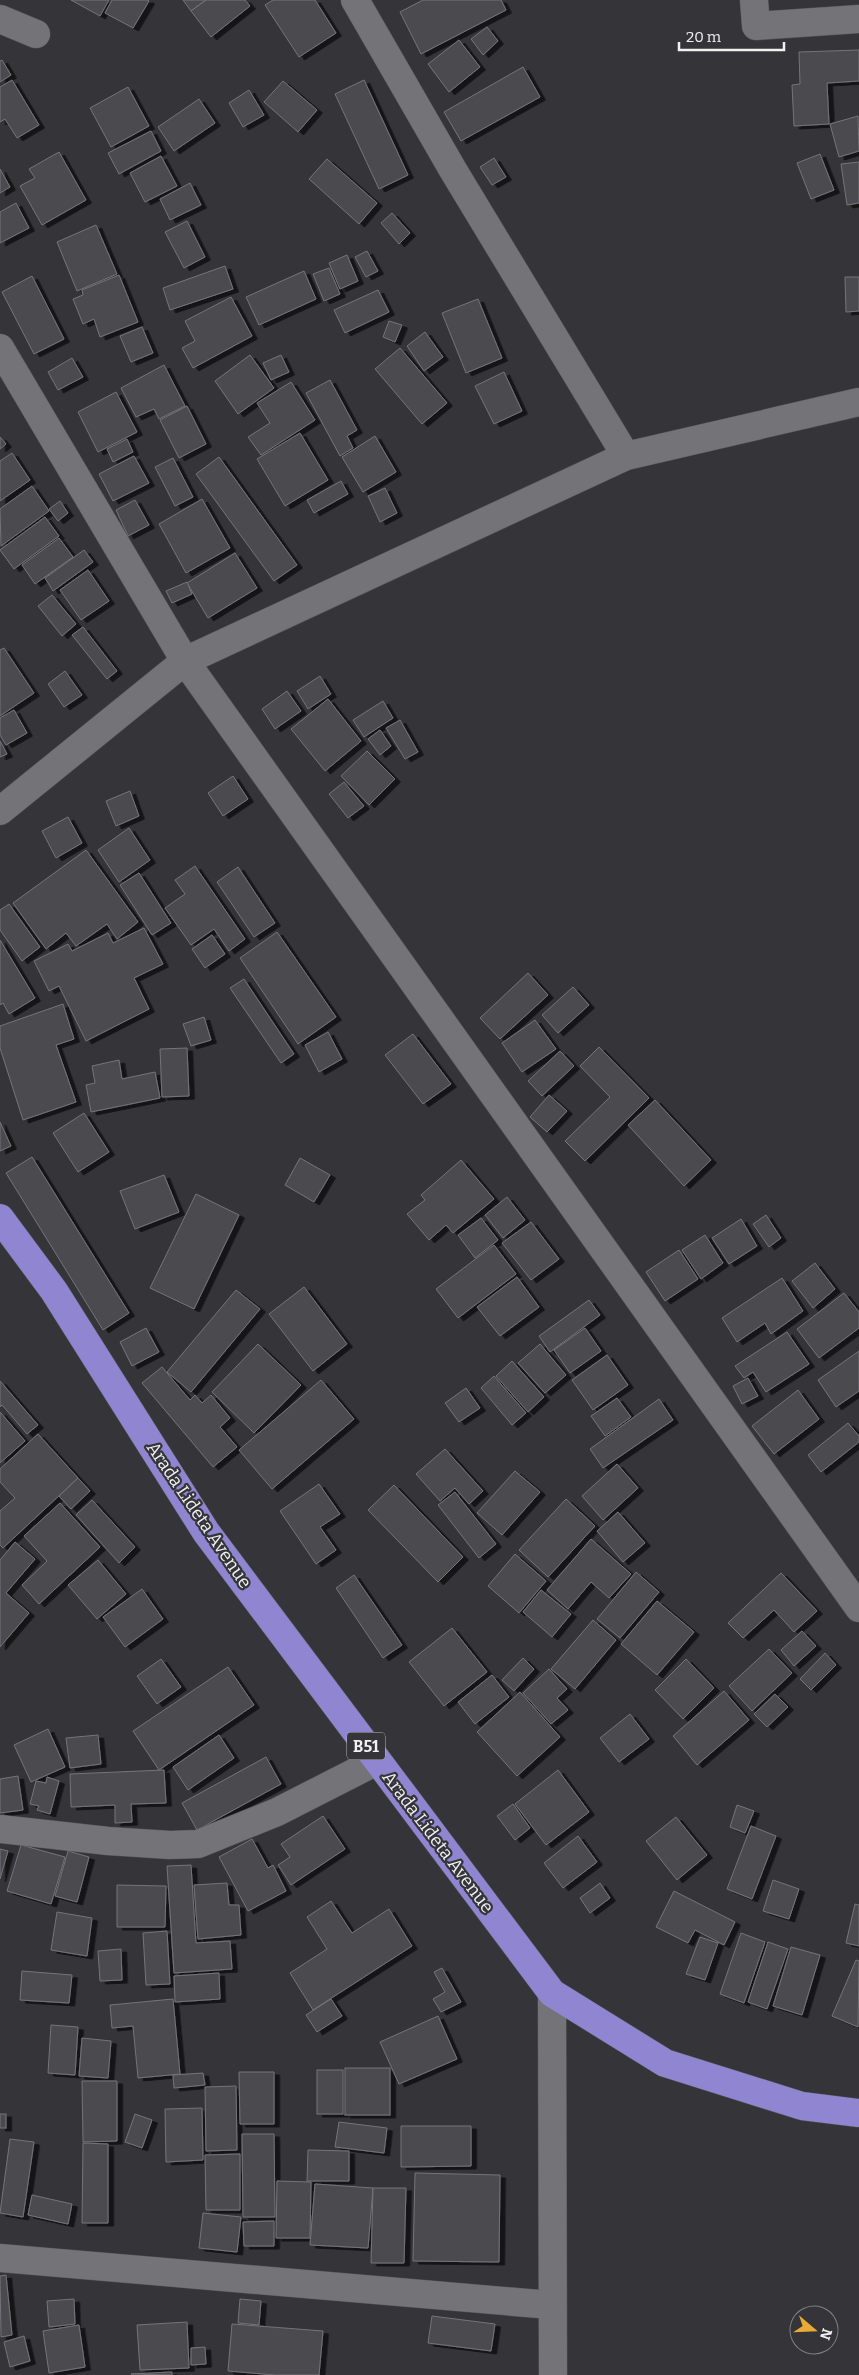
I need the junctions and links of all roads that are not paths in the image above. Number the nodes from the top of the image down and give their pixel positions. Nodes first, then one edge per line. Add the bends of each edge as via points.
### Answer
1 (355, 0) edge
2 (754, 0) edge
3 (0, 19) edge
4 (859, 19) edge
5 (36, 34) dead end
6 (0, 348) edge
7 (859, 402) edge
8 (626, 456) junction
9 (185, 661) junction
10 (0, 811) edge
11 (0, 1218) edge
12 (859, 1608) edge
13 (377, 1761) junction
14 (0, 1829) edge
15 (552, 1993) junction
16 (859, 2113) edge
17 (0, 2258) edge
18 (552, 2305) junction
19 (553, 2375) edge

1 - 8 street
2 - 4 street via 756,26
3 - 5 street
6 - 9 street
7 - 8 street
8 - 9 street
9 - 10 street
9 - 12 street
11 - 13 highway, Arada Lideta Avenue / B51 via 54,1291 206,1532
13 - 14 street via 277,1812 198,1844 108,1841
13 - 15 highway, Arada Lideta Avenue / B51
15 - 16 highway, Arada Lideta Avenue / B51 via 665,2062 802,2106
15 - 18 street
17 - 18 street
18 - 19 street

